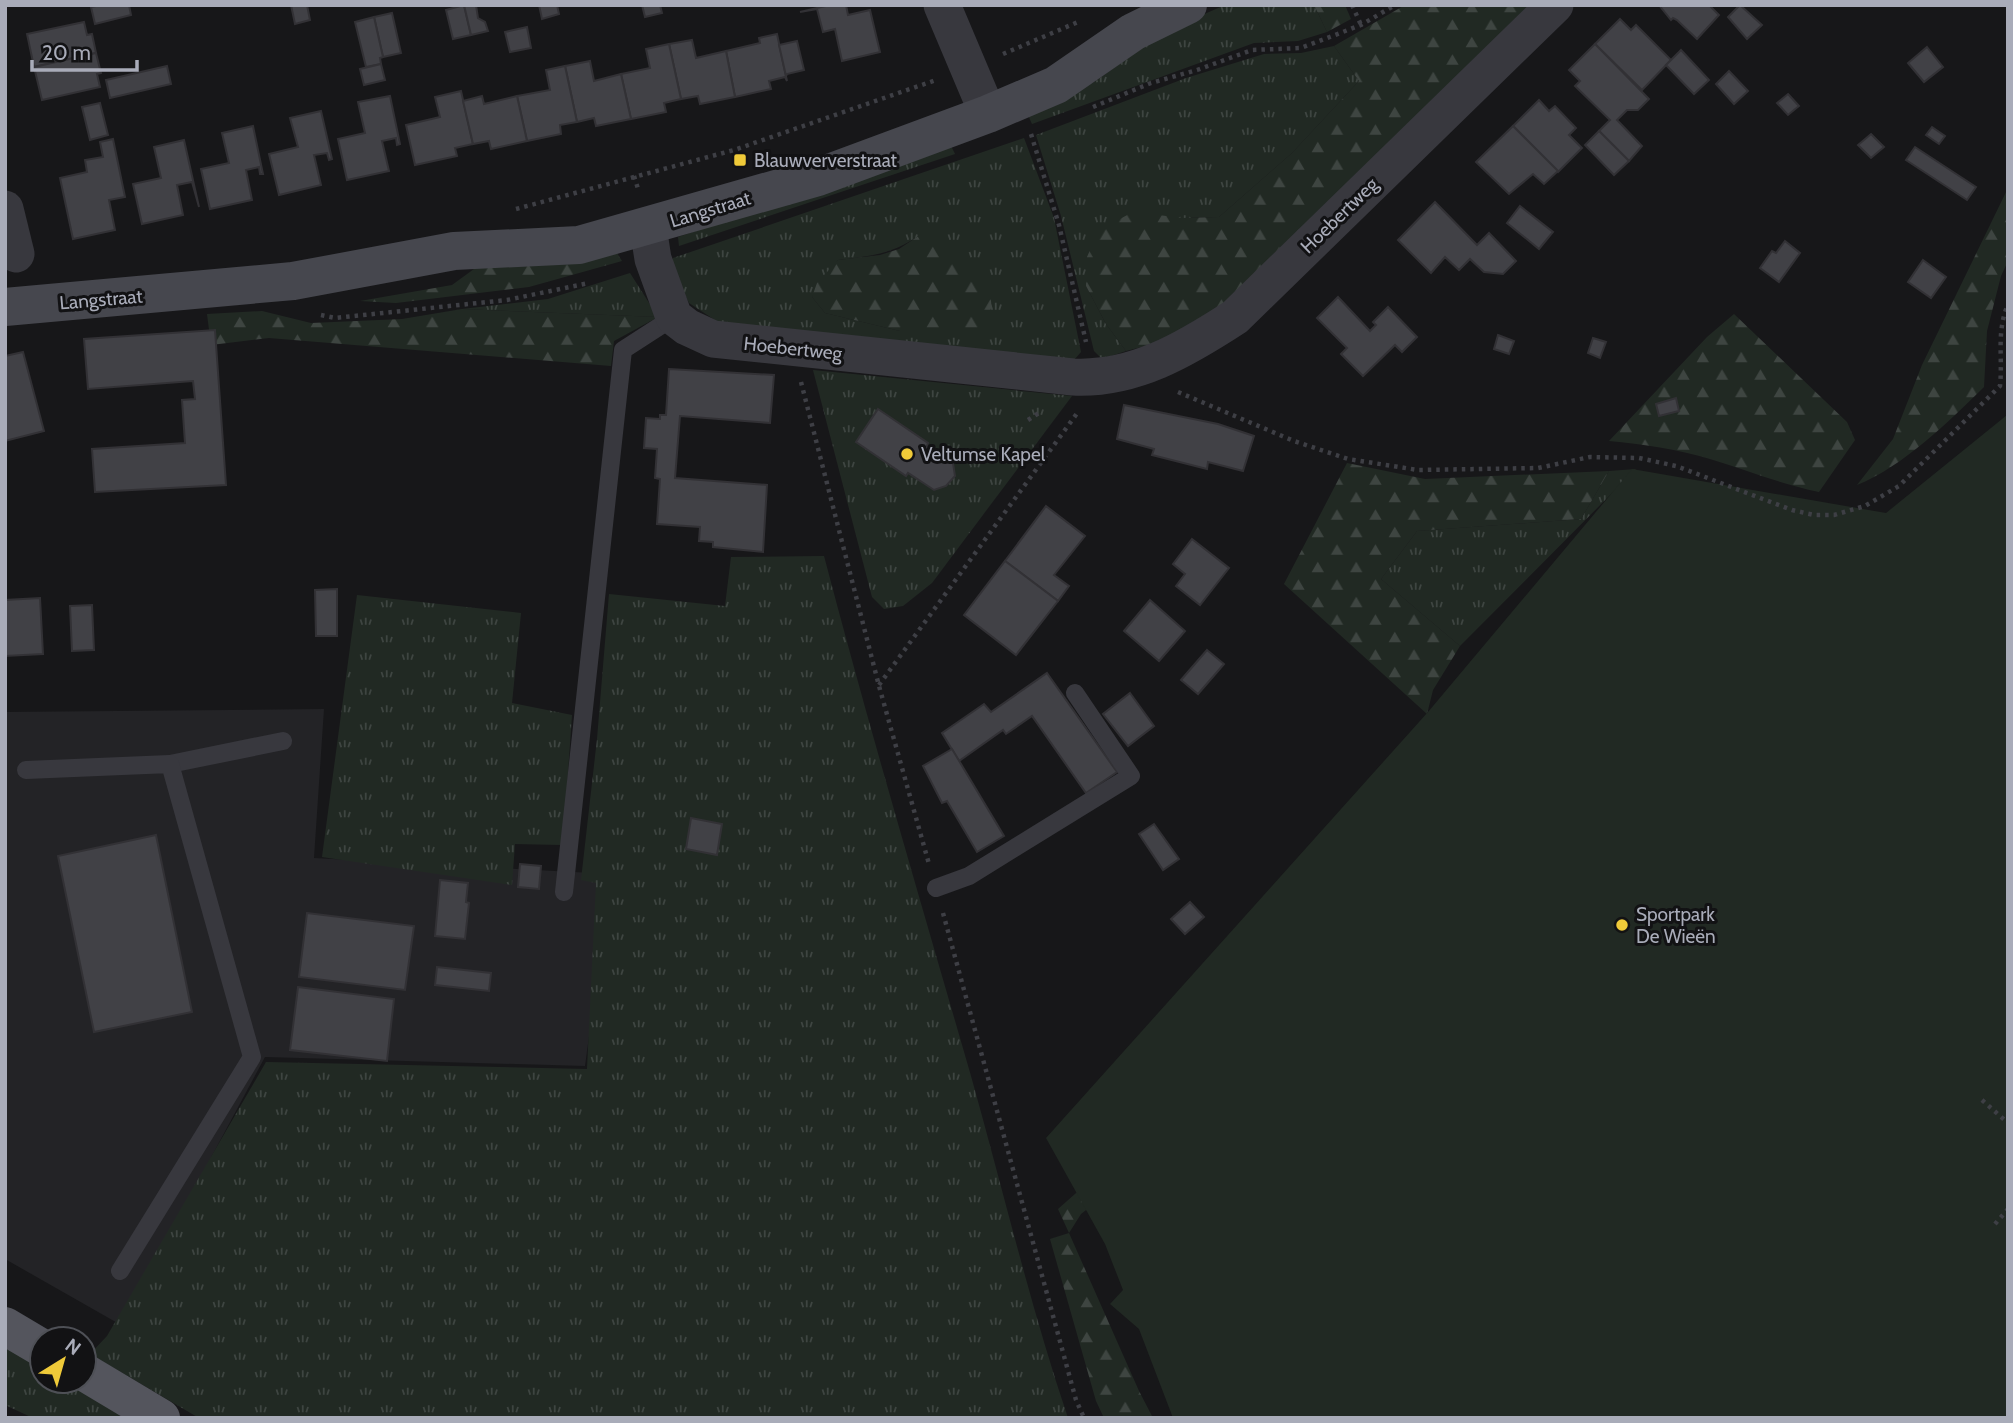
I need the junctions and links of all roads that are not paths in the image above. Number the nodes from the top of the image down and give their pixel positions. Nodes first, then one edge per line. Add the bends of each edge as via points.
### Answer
1 (942, 5) edge
2 (1188, 5) edge
3 (1555, 5) edge
4 (988, 114) junction
5 (5, 209) edge
6 (648, 227) junction
7 (16, 254) dead end
8 (5, 307) edge
9 (674, 317) junction
10 (1075, 693) dead end
11 (283, 741) dead end
12 (170, 764) junction
13 (26, 770) dead end
14 (936, 888) dead end
15 (564, 892) dead end
16 (120, 1271) dead end
17 (5, 1326) edge
18 (28, 1340) edge
19 (98, 1380) edge
20 (161, 1418) edge

1 - 4 street
2 - 4 main road, Langstraat via 1133,32 1056,85
3 - 9 street, Hoebertweg via 1234,317 1186,349 1148,364 1095,378 724,341 701,335
4 - 6 main road, Langstraat via 818,177
5 - 7 street
6 - 8 main road, Langstraat via 579,245 454,251 293,281
6 - 9 street via 653,259
9 - 15 lane via 623,350
10 - 14 lane via 1131,776 969,876
11 - 12 lane
12 - 13 lane
12 - 16 lane via 252,1057
17 - 18 main road
19 - 20 main road

